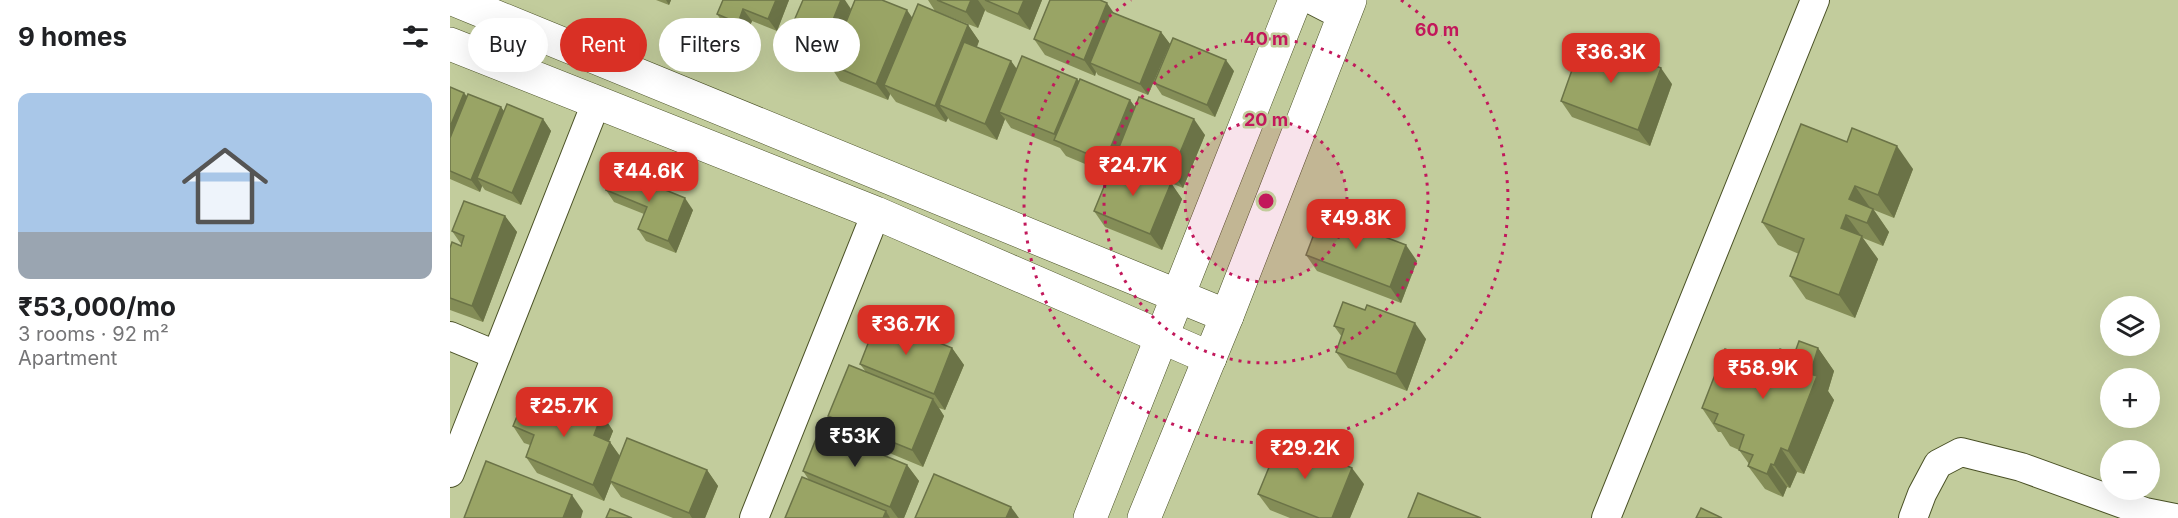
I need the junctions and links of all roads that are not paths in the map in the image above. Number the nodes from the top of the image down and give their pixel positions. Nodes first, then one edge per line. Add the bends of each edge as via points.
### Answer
1 (455, 0) edge
2 (1295, 0) edge
3 (1312, 0) edge
4 (1815, 0) edge
5 (1347, 8) edge
6 (450, 44) edge
7 (596, 103) junction
8 (876, 213) junction
9 (1177, 296) junction
10 (1227, 316) junction
11 (450, 336) edge
12 (1160, 337) junction
13 (496, 355) junction
14 (1210, 358) junction
15 (450, 473) edge
16 (754, 518) edge
17 (1090, 518) edge
18 (1144, 518) edge
19 (1606, 518) edge
20 (1913, 518) edge
21 (2175, 518) edge

1 - 9 street
2 - 9 street
3 - 5 street
4 - 19 street
5 - 10 street
6 - 7 street
7 - 8 street
7 - 13 street
8 - 12 street
8 - 16 street
9 - 10 street
9 - 12 street
10 - 14 street
11 - 13 street
12 - 14 street
12 - 17 street
13 - 15 street
14 - 18 street
20 - 21 street via 1938,464 1961,452 2021,466 2145,512

